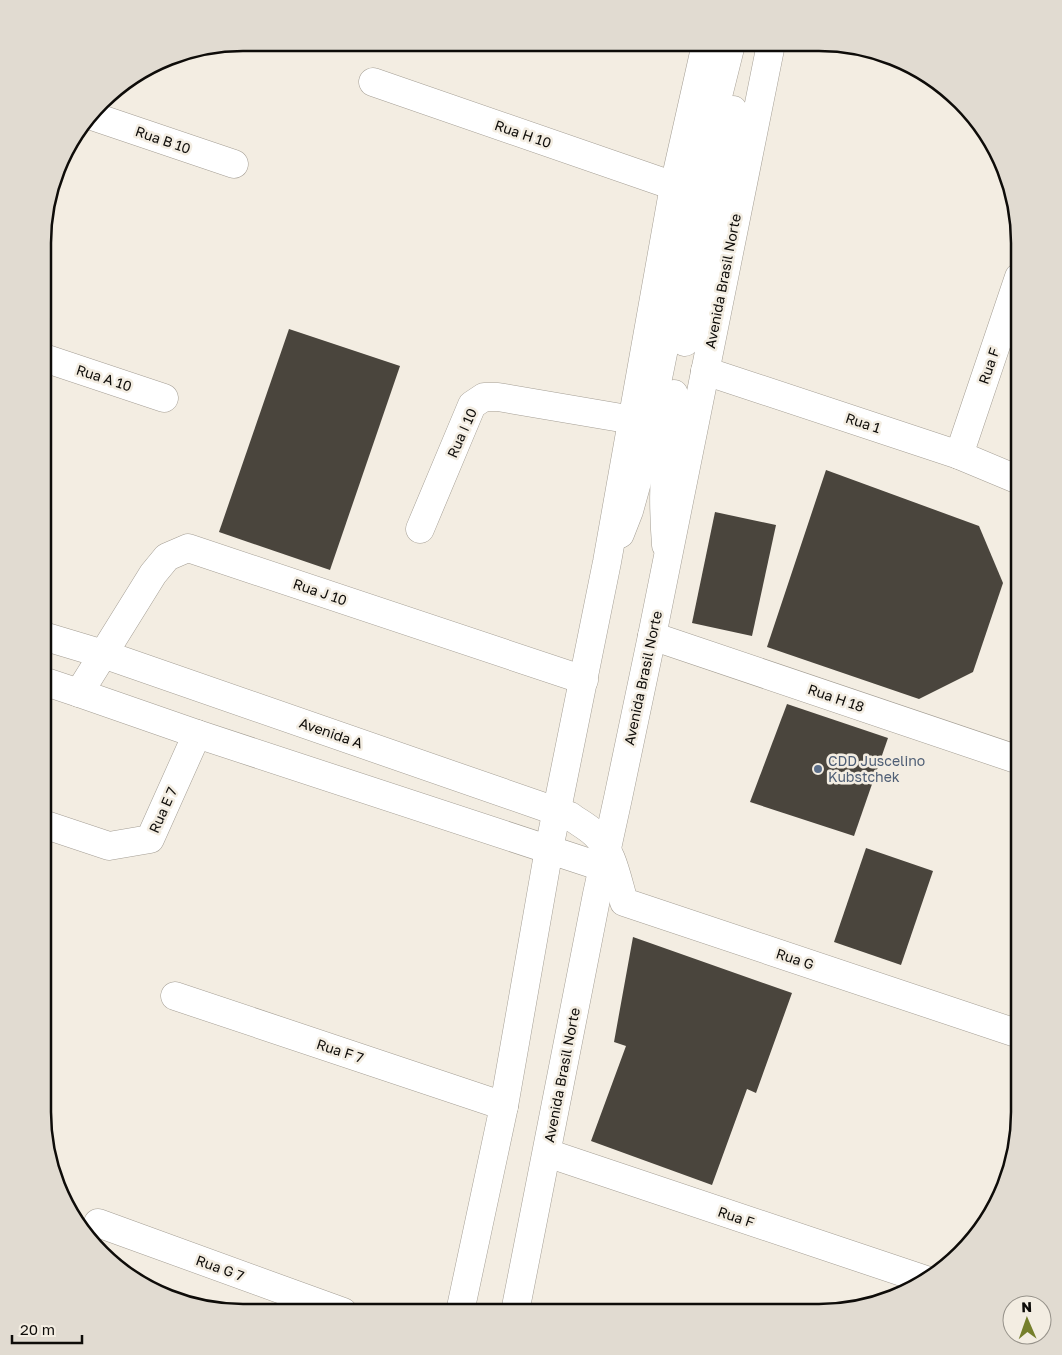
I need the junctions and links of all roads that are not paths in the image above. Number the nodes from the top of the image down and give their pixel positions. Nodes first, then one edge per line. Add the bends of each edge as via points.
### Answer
1 (704, 51) edge
2 (729, 51) edge
3 (746, 51) edge
4 (770, 51) edge
5 (373, 82) dead end
6 (98, 118) edge
7 (234, 164) dead end
8 (674, 186) junction
9 (1011, 302) edge
10 (51, 360) edge
11 (705, 371) junction
12 (164, 398) dead end
13 (633, 420) junction
14 (959, 455) junction
15 (1011, 477) edge
16 (420, 529) dead end
17 (667, 559) junction
18 (607, 562) junction
19 (652, 636) junction
20 (51, 638) edge
21 (103, 654) junction
22 (584, 680) junction
23 (51, 684) edge
24 (79, 693) junction
25 (196, 734) junction
26 (1011, 757) edge
27 (557, 811) junction
28 (51, 827) edge
29 (549, 849) junction
30 (604, 858) junction
31 (175, 996) dead end
32 (1011, 1031) edge
33 (504, 1106) junction
34 (547, 1153) junction
35 (98, 1223) dead end
36 (917, 1277) edge
37 (321, 1304) edge
38 (462, 1304) edge
39 (517, 1304) edge

1 - 8 street
2 - 18 street via 691,204 637,482
3 - 17 street via 669,417 663,491
4 - 11 street, Avenida Brasil Norte
5 - 8 street, Rua H 10
6 - 7 street, Rua B 10
8 - 13 street
9 - 14 street, Rua F
10 - 12 street, Rua A 10
11 - 14 street, Rua 1
11 - 17 street, Avenida Brasil Norte
13 - 16 street, Rua I 10 via 484,397 472,405
13 - 18 street
14 - 15 street, Rua 1
17 - 19 street, Avenida Brasil Norte
18 - 22 street
19 - 26 street, Rua H 18
19 - 30 street, Avenida Brasil Norte
20 - 21 street, Avenida A
21 - 22 street, Rua J 10 via 153,574 168,557 188,548
21 - 24 street, Rua J 10
21 - 27 street, Avenida A
22 - 27 street
23 - 24 street
24 - 25 street
25 - 28 street, Rua E 7 via 150,839 109,846
25 - 29 street
27 - 29 street
27 - 30 street, Avenida A via 595,834
29 - 30 street
29 - 33 street
30 - 32 street, Rua G via 613,864 624,902
30 - 34 street, Avenida Brasil Norte
31 - 33 street, Rua F 7
33 - 38 street
34 - 36 street, Rua F
34 - 39 street, Avenida Brasil Norte
35 - 37 street, Rua G 7

